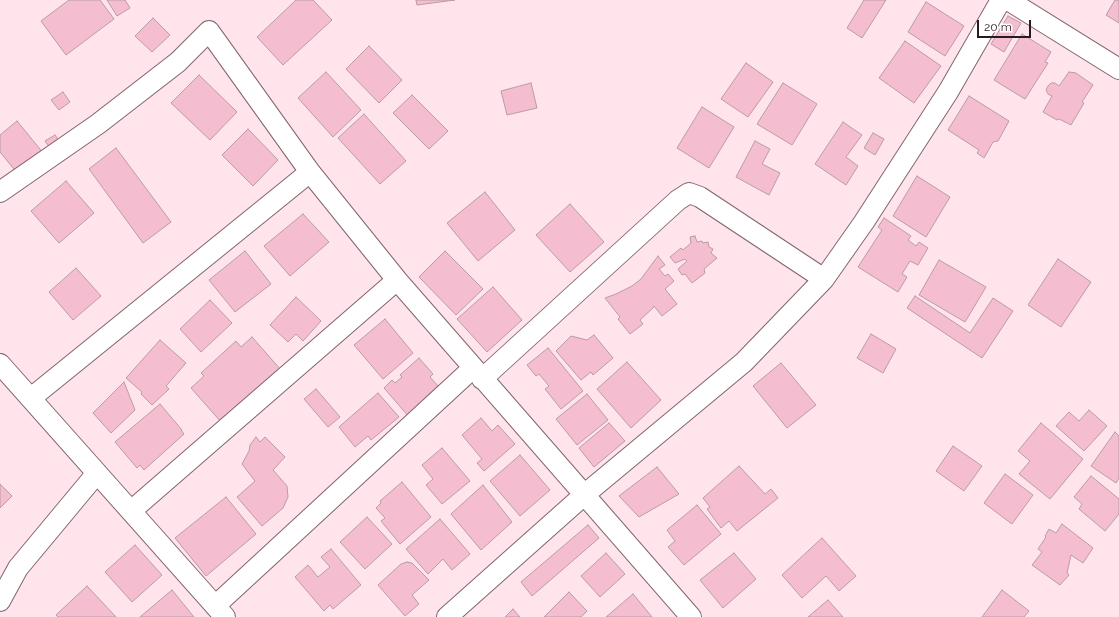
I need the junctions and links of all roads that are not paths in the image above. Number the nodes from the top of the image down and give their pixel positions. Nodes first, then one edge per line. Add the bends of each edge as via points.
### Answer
1 (1000, 0) edge
2 (1008, 0) edge
3 (1119, 69) edge
4 (310, 172) junction
5 (0, 192) edge
6 (824, 279) junction
7 (397, 280) junction
8 (0, 364) edge
9 (478, 373) junction
10 (31, 398) junction
11 (97, 473) junction
12 (584, 495) junction
13 (130, 511) junction
14 (5, 577) edge
15 (0, 601) edge
16 (220, 611) edge
17 (447, 617) edge
18 (691, 617) edge

1 - 6 street via 948,92
2 - 3 street
4 - 5 street via 209,31 178,62 98,124
4 - 7 street
4 - 10 street
6 - 9 street via 700,197 689,193
6 - 12 street via 744,362
7 - 9 street
7 - 13 street
8 - 10 street
9 - 12 street
9 - 16 street
10 - 11 street
11 - 13 street
11 - 14 street via 18,568
12 - 17 street
12 - 18 street
13 - 16 street
14 - 15 street

